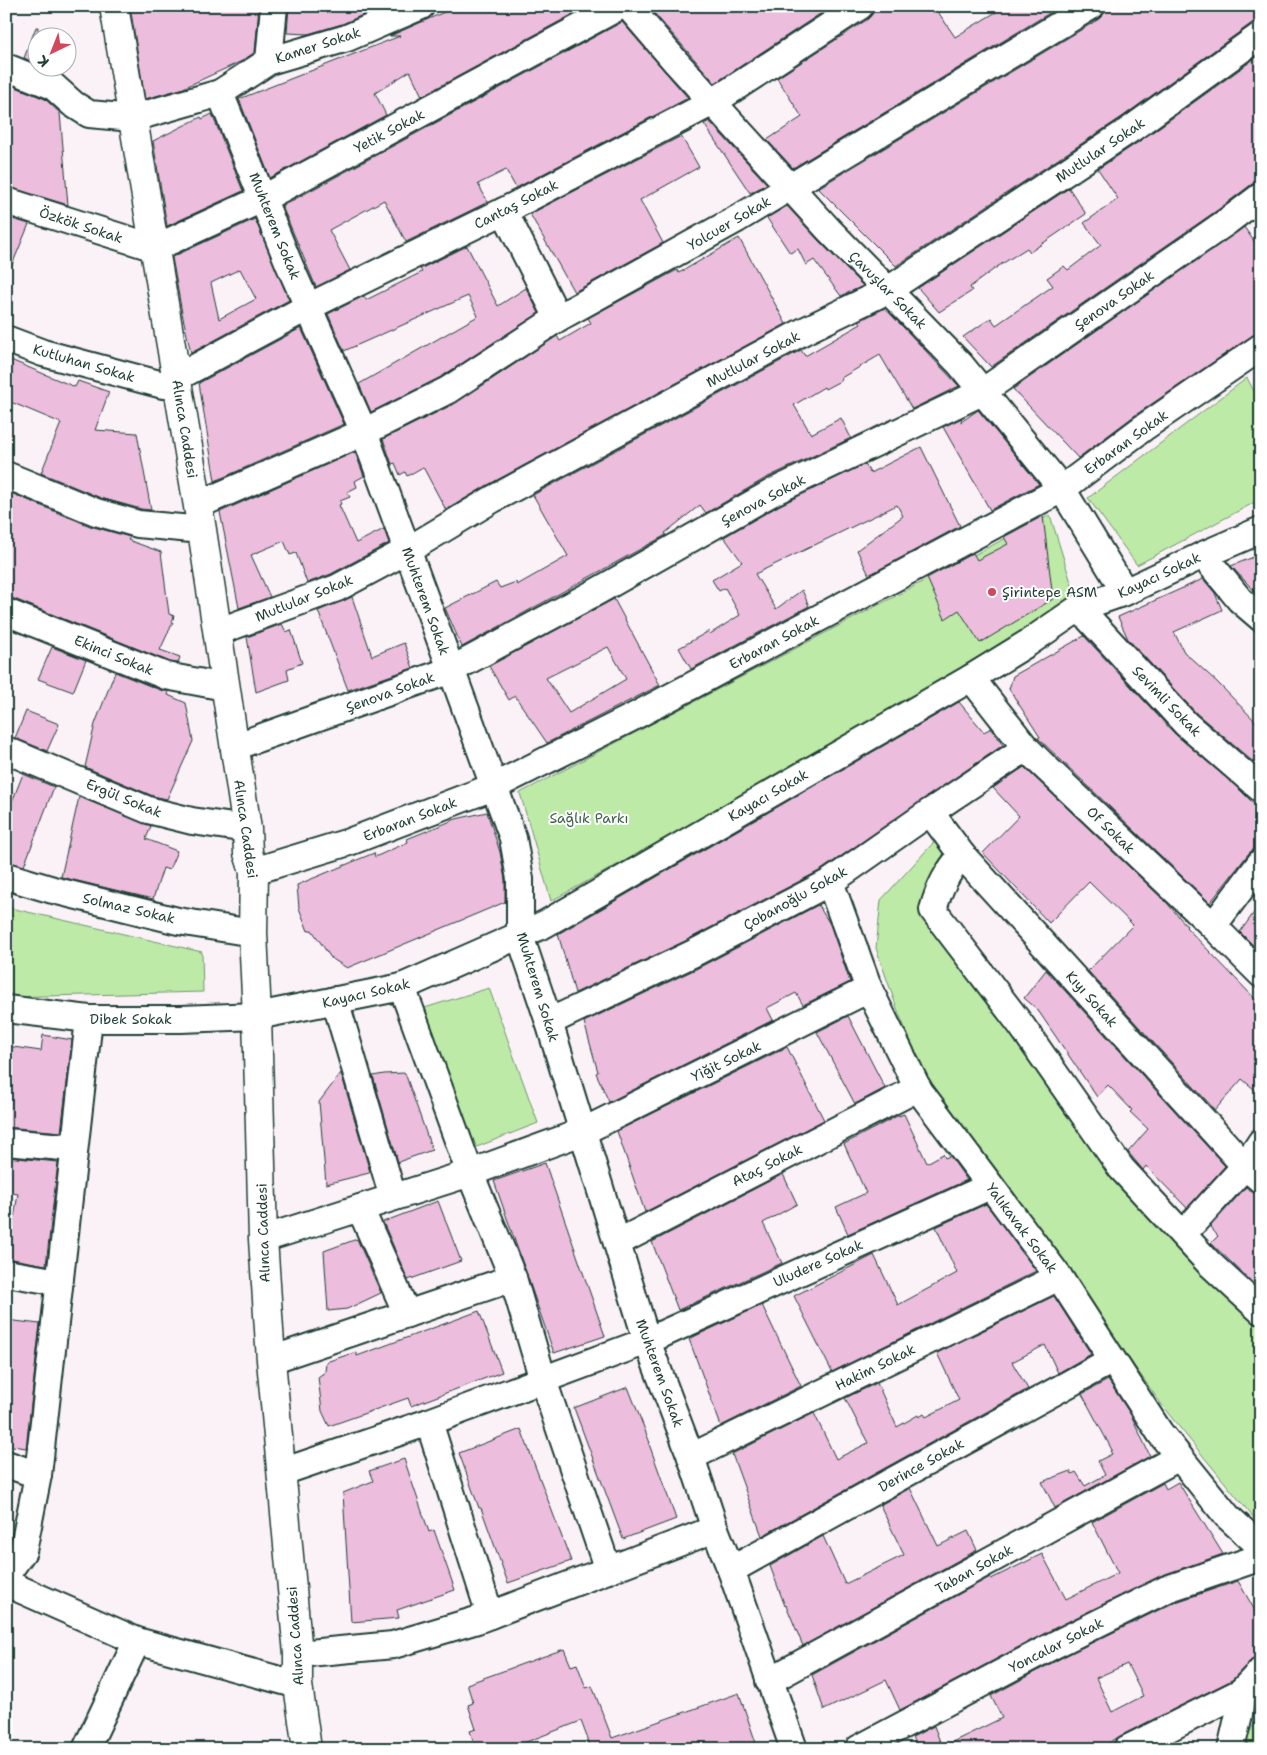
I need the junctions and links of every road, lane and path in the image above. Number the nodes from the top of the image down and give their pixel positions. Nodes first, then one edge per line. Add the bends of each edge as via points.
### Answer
1 (114, 6) edge
2 (274, 6) edge
3 (421, 6) edge
4 (620, 6) edge
5 (628, 6) edge
6 (860, 6) edge
7 (1091, 6) edge
8 (1261, 35) edge
9 (269, 61) junction
10 (6, 67) edge
11 (220, 93) junction
12 (713, 102) junction
13 (133, 118) junction
14 (790, 187) junction
15 (1261, 196) edge
16 (264, 198) junction
17 (6, 201) edge
18 (504, 211) junction
19 (155, 248) junction
20 (888, 290) junction
21 (308, 307) junction
22 (558, 318) junction
23 (6, 339) edge
24 (1261, 347) edge
25 (170, 381) junction
26 (982, 392) junction
27 (364, 432) junction
28 (6, 475) edge
29 (1062, 489) junction
30 (200, 517) junction
31 (1261, 530) edge
32 (408, 550) junction
33 (1203, 555) junction
34 (1125, 592) junction
35 (1079, 608) junction
36 (6, 612) edge
37 (1261, 618) edge
38 (217, 632) junction
39 (451, 670) junction
40 (971, 678) junction
41 (225, 687) junction
42 (234, 747) junction
43 (1026, 748) junction
44 (6, 750) edge
45 (493, 787) junction
46 (1261, 789) edge
47 (930, 812) junction
48 (247, 829) junction
49 (962, 855) junction
50 (1261, 862) edge
51 (254, 871) junction
52 (6, 876) edge
53 (830, 882) junction
54 (1213, 926) junction
55 (253, 933) junction
56 (520, 936) junction
57 (1261, 974) edge
58 (402, 987) junction
59 (869, 989) junction
60 (335, 1000) junction
61 (6, 1009) edge
62 (257, 1016) junction
63 (89, 1019) junction
64 (549, 1022) junction
65 (918, 1088) junction
66 (582, 1132) junction
67 (6, 1142) edge
68 (1261, 1142) edge
69 (74, 1148) junction
70 (470, 1173) junction
71 (1253, 1173) edge
72 (990, 1186) junction
73 (392, 1197) junction
74 (360, 1208) junction
75 (1183, 1234) junction
76 (263, 1239) junction
77 (617, 1243) junction
78 (6, 1273) edge
79 (1059, 1277) junction
80 (513, 1278) junction
81 (59, 1282) junction
82 (1261, 1311) edge
83 (407, 1314) junction
84 (647, 1340) junction
85 (271, 1360) junction
86 (1112, 1360) junction
87 (543, 1380) junction
88 (429, 1422) junction
89 (691, 1457) junction
90 (1179, 1457) junction
91 (6, 1464) edge
92 (282, 1472) junction
93 (38, 1475) junction
94 (714, 1530) junction
95 (1261, 1547) edge
96 (1261, 1557) edge
97 (608, 1570) junction
98 (731, 1570) junction
99 (6, 1576) edge
100 (6, 1583) edge
101 (490, 1615) junction
102 (137, 1641) junction
103 (298, 1654) junction
104 (1261, 1671) edge
105 (769, 1681) junction
106 (298, 1685) junction
107 (1241, 1692) junction
108 (86, 1749) edge
109 (307, 1749) edge
110 (794, 1749) edge
111 (858, 1749) edge
112 (1127, 1749) edge
113 (1231, 1749) edge

1 - 13 main road, Alınca Caddesi
2 - 9 street
3 - 9 street, Kamer Sokak via 347,38
4 - 16 street, Yetik Sokak
5 - 12 street, Çavuşlar Sokak
6 - 12 street, Cantaş Sokak
7 - 14 street, Yolcuer Sokak
8 - 20 street, Mutlular Sokak via 1131,129
9 - 11 street, Kamer Sokak
10 - 13 street via 53,86 89,114
11 - 13 street, Kamer Sokak
11 - 16 street, Muhterem Sokak
12 - 14 street, Çavuşlar Sokak
12 - 18 street, Cantaş Sokak
13 - 19 main road, Alınca Caddesi
14 - 20 street, Çavuşlar Sokak
14 - 22 street, Yolcuer Sokak
15 - 26 street, Şenova Sokak
16 - 19 street, Yetik Sokak
16 - 21 street, Muhterem Sokak
17 - 19 street, Özkök Sokak
18 - 21 street, Cantaş Sokak
18 - 22 street
19 - 25 main road, Alınca Caddesi
20 - 26 street, Çavuşlar Sokak via 960,364
20 - 32 street, Mutlular Sokak via 804,331 493,499
21 - 25 street, Cantaş Sokak
21 - 27 street, Muhterem Sokak
22 - 27 street, Yolcuer Sokak via 448,390
23 - 25 street, Kutluhan Sokak via 43,353
24 - 29 street, Erbaran Sokak
25 - 30 main road, Alınca Caddesi
26 - 29 street, Çavuşlar Sokak
26 - 39 street, Şenova Sokak via 773,492
27 - 30 street, Yolcuer Sokak
27 - 32 street, Muhterem Sokak
28 - 30 street via 96,512 138,524
29 - 34 street, Çavuşlar Sokak
29 - 45 street, Erbaran Sokak via 631,718
30 - 38 main road, Alınca Caddesi
31 - 33 street, Kayacı Sokak
32 - 38 street, Mutlular Sokak via 336,588
32 - 39 street, Muhterem Sokak
33 - 34 street, Kayacı Sokak
33 - 37 street via 1240,600
34 - 35 street, Kayacı Sokak
35 - 40 street, Kayacı Sokak
35 - 46 street, Sevimli Sokak via 1186,724
36 - 41 street, Ekinci Sokak via 166,676
38 - 41 main road, Alınca Caddesi
39 - 42 street, Şenova Sokak
39 - 45 street, Muhterem Sokak
40 - 43 street, Of Sokak
40 - 56 street, Kayacı Sokak
41 - 42 main road, Alınca Caddesi
42 - 48 main road, Alınca Caddesi
43 - 47 street, Çobanoğlu Sokak
43 - 54 street, Of Sokak
44 - 48 street, Ergül Sokak via 148,810 192,821
45 - 51 street, Erbaran Sokak via 349,842
45 - 56 street, Muhterem Sokak via 513,838 520,879
47 - 49 street, Kıyı Sokak
47 - 53 street, Çobanoğlu Sokak
48 - 51 main road, Alınca Caddesi via 248,853
49 - 71 street, Kıyı Sokak
49 - 75 street via 946,874 933,910 1021,1025 1121,1168
50 - 54 street
51 - 55 main road, Alınca Caddesi
52 - 55 street, Solmaz Sokak via 178,920
53 - 59 street, Yalıkavak Sokak
53 - 64 street, Çobanoğlu Sokak via 692,954
54 - 57 street, Of Sokak
55 - 62 main road, Alınca Caddesi
56 - 58 street, Kayacı Sokak
56 - 64 street, Muhterem Sokak
58 - 60 street, Kayacı Sokak
58 - 70 street
59 - 65 street, Yalıkavak Sokak
59 - 66 street, Yiğit Sokak
60 - 62 street, Kayacı Sokak
60 - 73 street
61 - 63 street, Dibek Sokak
62 - 63 street, Dibek Sokak
62 - 76 main road, Alınca Caddesi
63 - 69 street
64 - 66 street, Muhterem Sokak
65 - 72 street, Yalıkavak Sokak
65 - 77 street, Ataç Sokak
66 - 70 street, Yiğit Sokak
66 - 77 street, Muhterem Sokak
67 - 69 street
68 - 71 street
69 - 81 street
70 - 73 street, Yiğit Sokak
70 - 80 street
71 - 75 street
72 - 79 street, Yalıkavak Sokak
72 - 84 street, Uludere Sokak
73 - 74 street, Yiğit Sokak
74 - 76 street, Yiğit Sokak
74 - 83 street
75 - 82 street
76 - 85 main road, Alınca Caddesi
77 - 84 street, Muhterem Sokak
78 - 81 street
79 - 86 street, Yalıkavak Sokak
79 - 89 street, Hakim Sokak
80 - 83 street
80 - 87 street
81 - 93 street
83 - 85 street
84 - 87 street, Uludere Sokak
84 - 89 street, Muhterem Sokak
85 - 92 main road, Alınca Caddesi
86 - 90 street, Yalıkavak Sokak via 1160,1434
86 - 98 street, Derince Sokak
87 - 88 street, Uludere Sokak
87 - 97 street
88 - 92 street, Uludere Sokak
88 - 101 street
89 - 94 street, Muhterem Sokak
90 - 95 street, Yalıkavak Sokak via 1227,1516
90 - 105 street, Taban Sokak
91 - 93 street
92 - 103 main road, Alınca Caddesi
93 - 99 street via 23,1551
94 - 97 street
94 - 98 street, Muhterem Sokak
96 - 111 street, Yoncalar Sokak via 1167,1589
97 - 101 street
98 - 105 street, Muhterem Sokak
100 - 102 street
101 - 103 street via 394,1644
102 - 106 street
102 - 108 street
103 - 106 main road, Alınca Caddesi
104 - 107 street
105 - 110 street, Muhterem Sokak
106 - 109 main road, Alınca Caddesi
107 - 112 street
107 - 113 street

